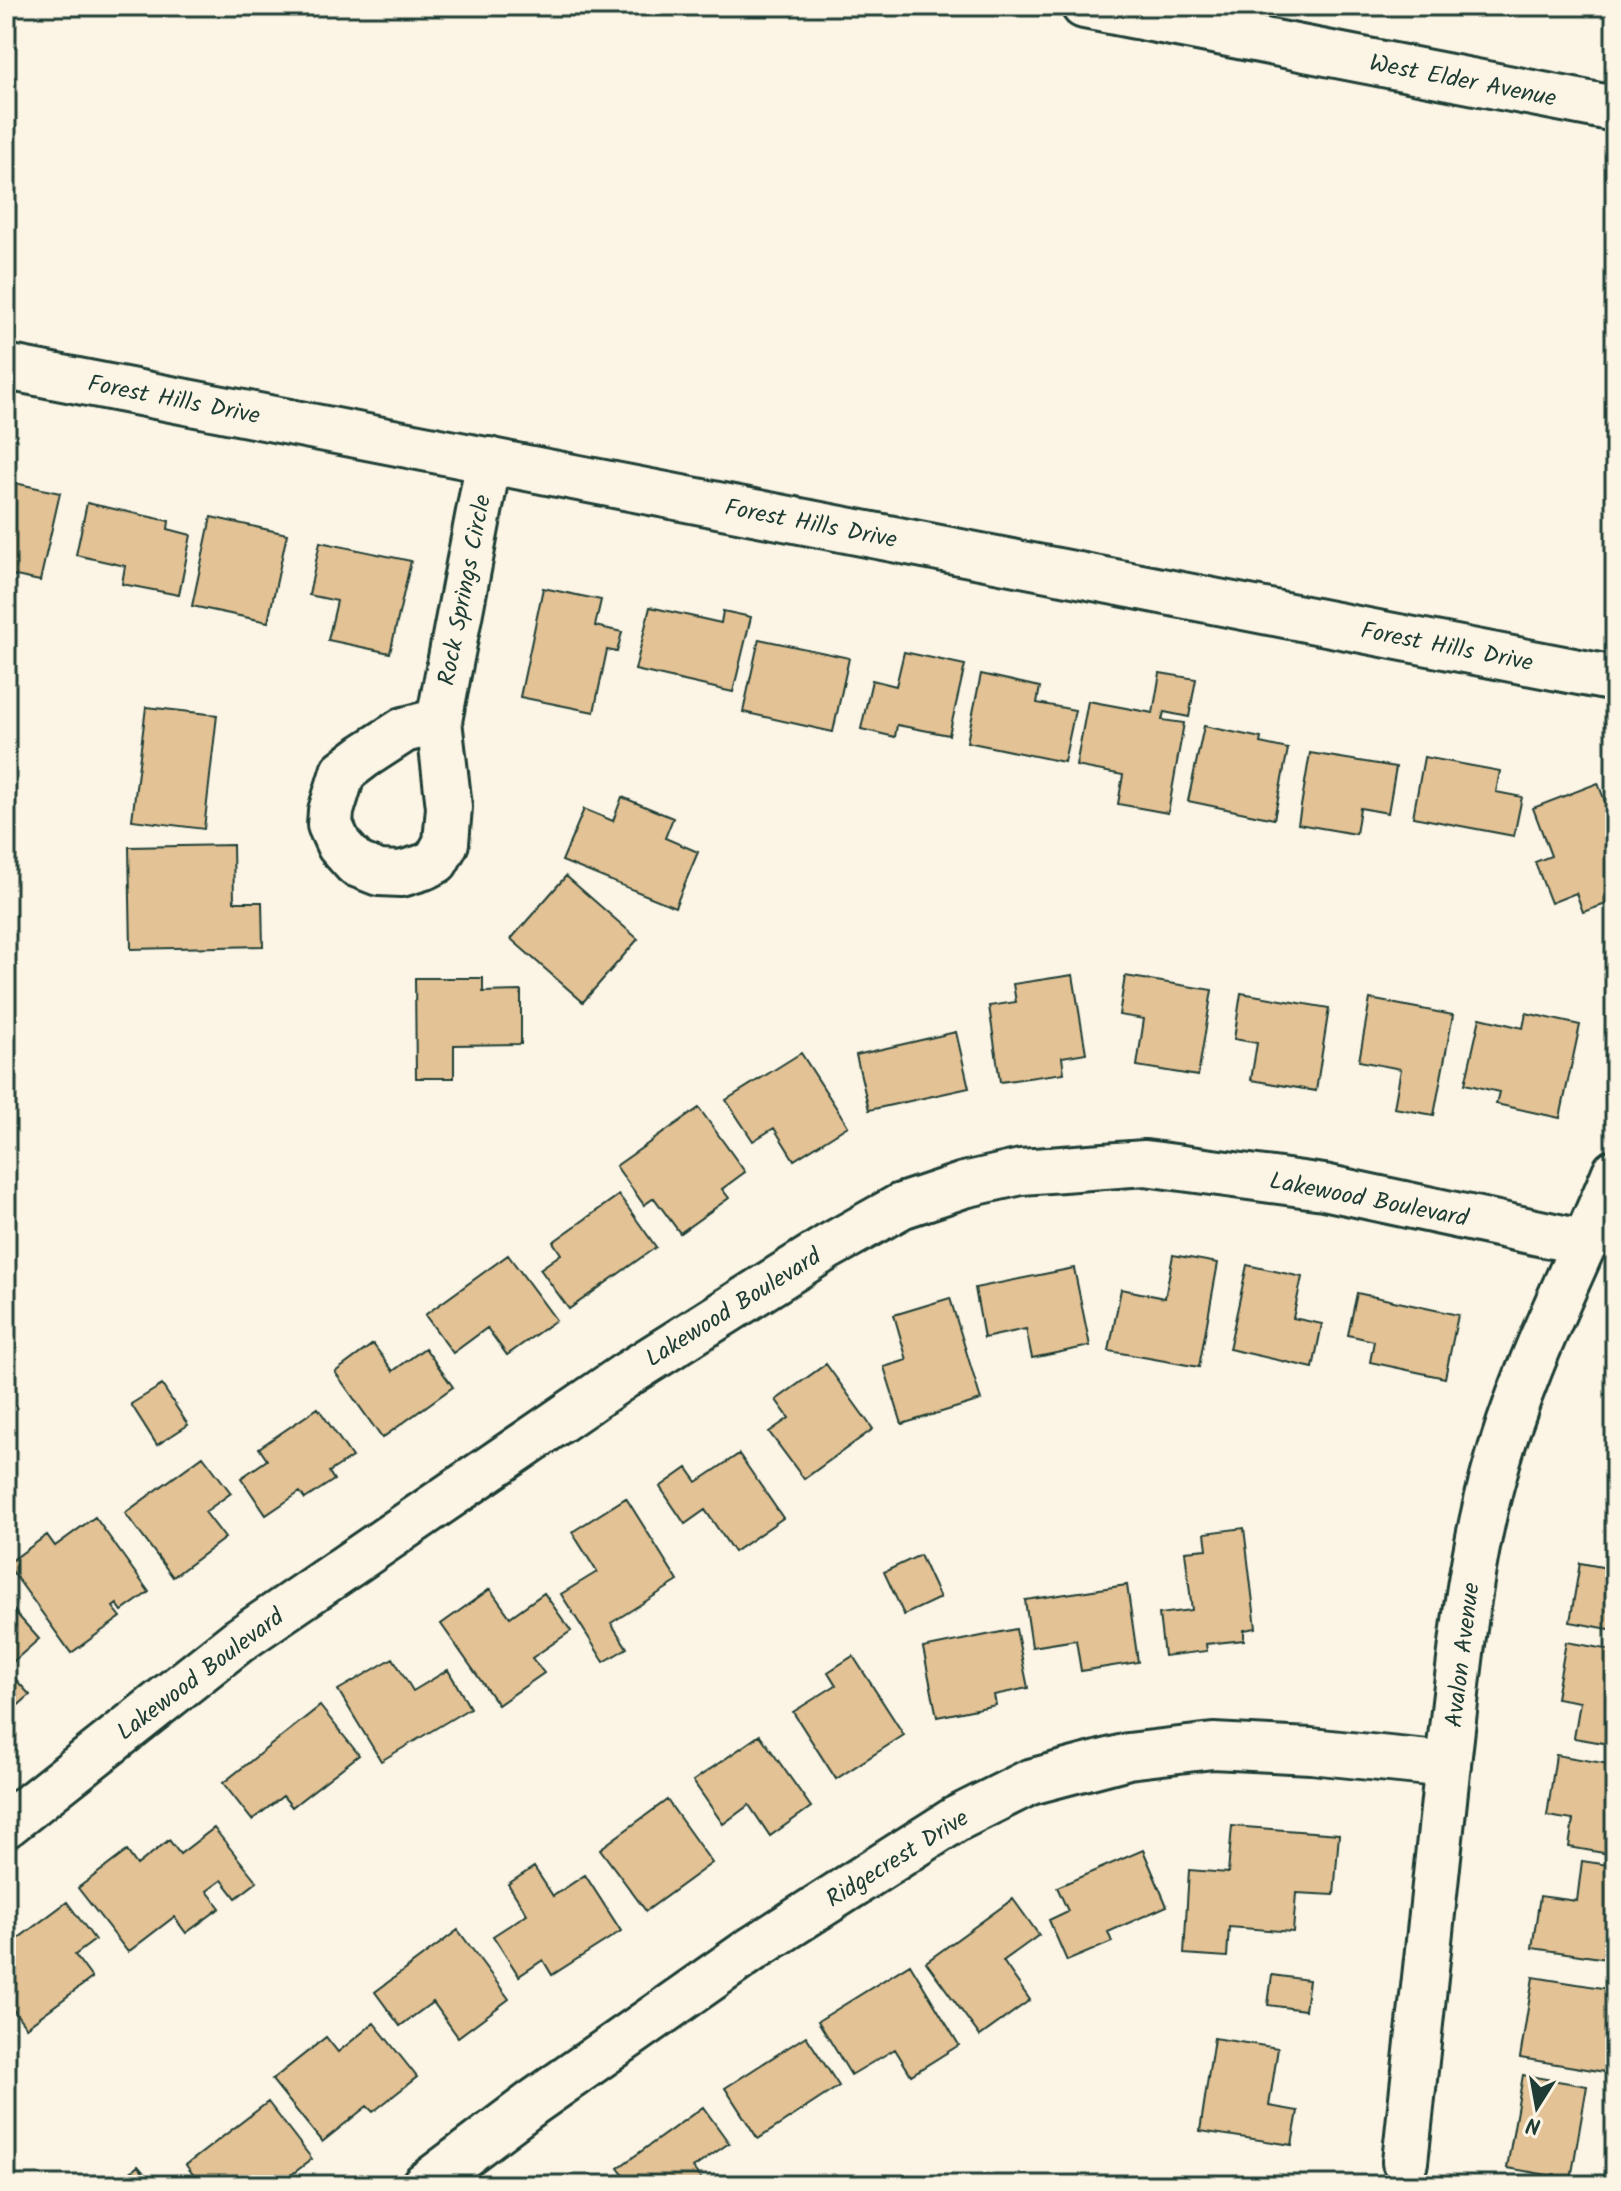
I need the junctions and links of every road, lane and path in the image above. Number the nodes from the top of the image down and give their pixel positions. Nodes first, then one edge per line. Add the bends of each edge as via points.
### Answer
1 (1084, 6) edge
2 (1615, 109) edge
3 (6, 367) edge
4 (489, 460) junction
5 (1615, 679) edge
6 (439, 721) dead end
7 (1615, 1172) edge
8 (1586, 1243) junction
9 (1448, 1765) junction
10 (6, 1825) edge
11 (1405, 2162) dead end
12 (424, 2185) edge

1 - 2 street, West Elder Avenue
3 - 4 street, Forest Hills Drive
4 - 5 street, Forest Hills Drive
4 - 6 street, Rock Springs Circle
7 - 8 street, Avalon Avenue
8 - 9 street, Avalon Avenue via 1528,1370 1494,1471 1477,1540
8 - 10 street, Lakewood Boulevard via 1324,1187 1145,1163 1021,1172 901,1206 626,1375 238,1641
9 - 11 street, Avalon Avenue
9 - 12 street, Ridgecrest Drive via 1213,1746 1128,1756 1030,1782 956,1819 751,1950

